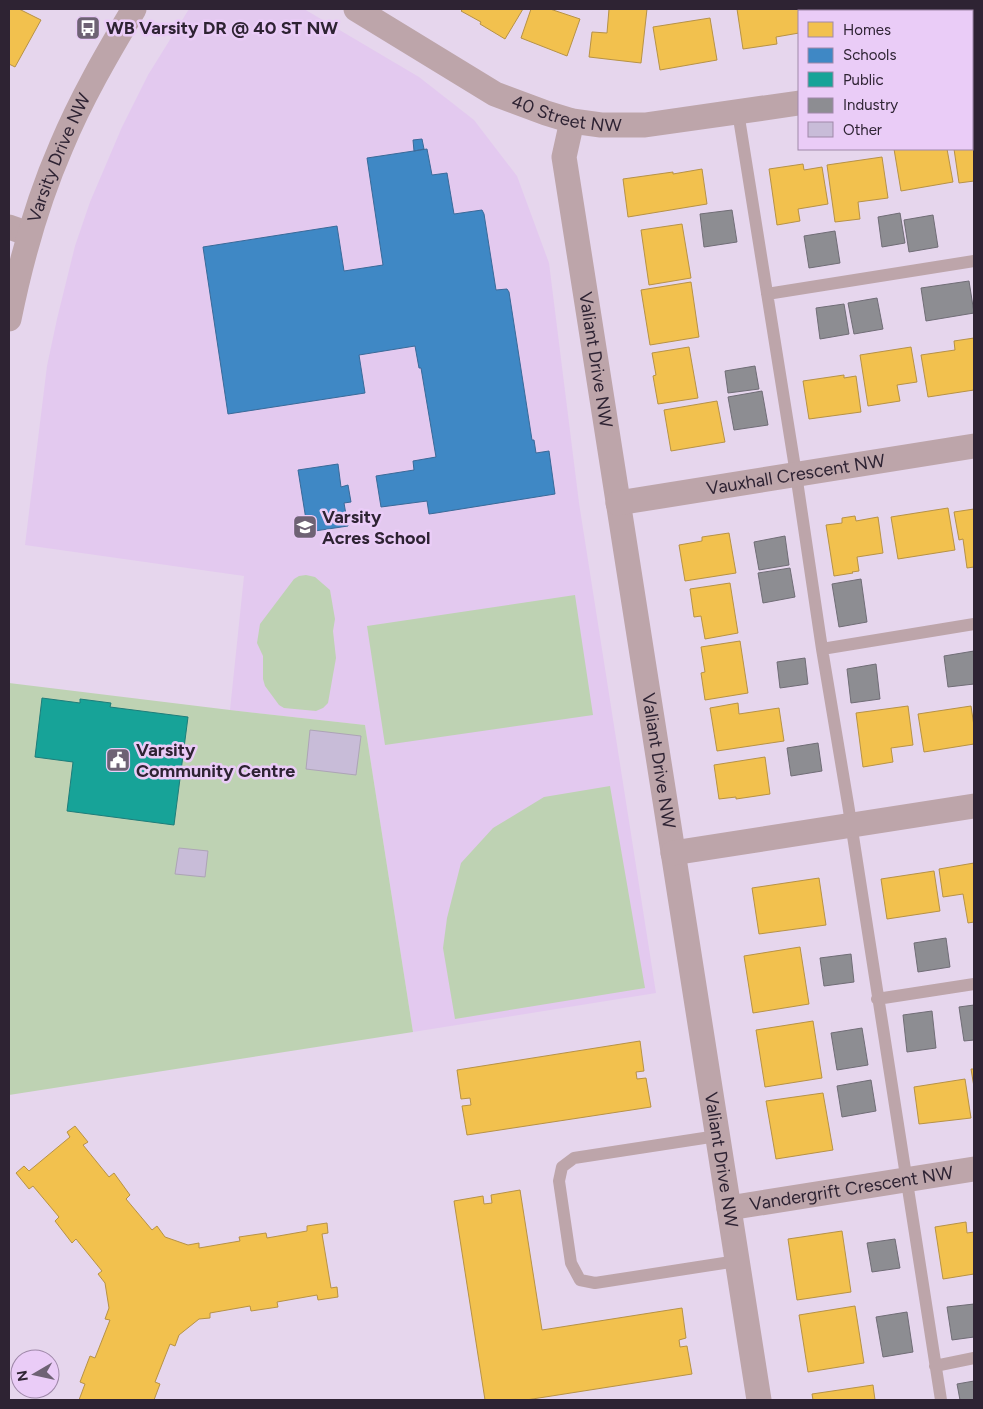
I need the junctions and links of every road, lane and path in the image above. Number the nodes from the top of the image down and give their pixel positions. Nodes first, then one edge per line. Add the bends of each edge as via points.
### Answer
1 (134, 9) edge
2 (359, 9) edge
3 (798, 102) edge
4 (738, 112) junction
5 (572, 121) junction
6 (19, 231) edge
7 (974, 261) edge
8 (767, 294) junction
9 (9, 319) edge
10 (974, 446) edge
11 (796, 474) junction
12 (618, 503) junction
13 (974, 624) edge
14 (822, 649) junction
15 (974, 806) edge
16 (851, 825) junction
17 (673, 853) junction
18 (974, 984) edge
19 (877, 999) junction
20 (717, 1136) junction
21 (974, 1169) edge
22 (906, 1180) junction
23 (729, 1208) junction
24 (737, 1261) junction
25 (974, 1358) edge
26 (935, 1366) junction
27 (759, 1400) edge
28 (941, 1400) edge

1 - 6 street, Varsity Drive NW via 101,63
2 - 5 street, 40 Street NW via 495,94
3 - 4 street, 40 Street NW
4 - 5 street, 40 Street NW via 644,125
4 - 8 lane
5 - 12 street, Valiant Drive NW via 564,157
6 - 9 street, Varsity Drive NW
7 - 8 lane
8 - 11 lane
10 - 11 street, Vauxhall Crescent NW
11 - 12 street, Vauxhall Crescent NW
11 - 14 lane
12 - 17 street, Valiant Drive NW
13 - 14 lane
14 - 16 lane
15 - 16 street
16 - 17 street
16 - 19 lane
17 - 20 street, Valiant Drive NW
18 - 19 lane
19 - 22 lane
20 - 23 street, Valiant Drive NW
20 - 24 lane via 574,1158 562,1167 559,1181 571,1263 580,1280 595,1283
21 - 22 street, Vandergrift Crescent NW
22 - 23 street, Vandergrift Crescent NW
22 - 26 lane
23 - 24 street, Valiant Drive NW
24 - 27 street, Valiant Drive NW
25 - 26 lane
26 - 28 lane

